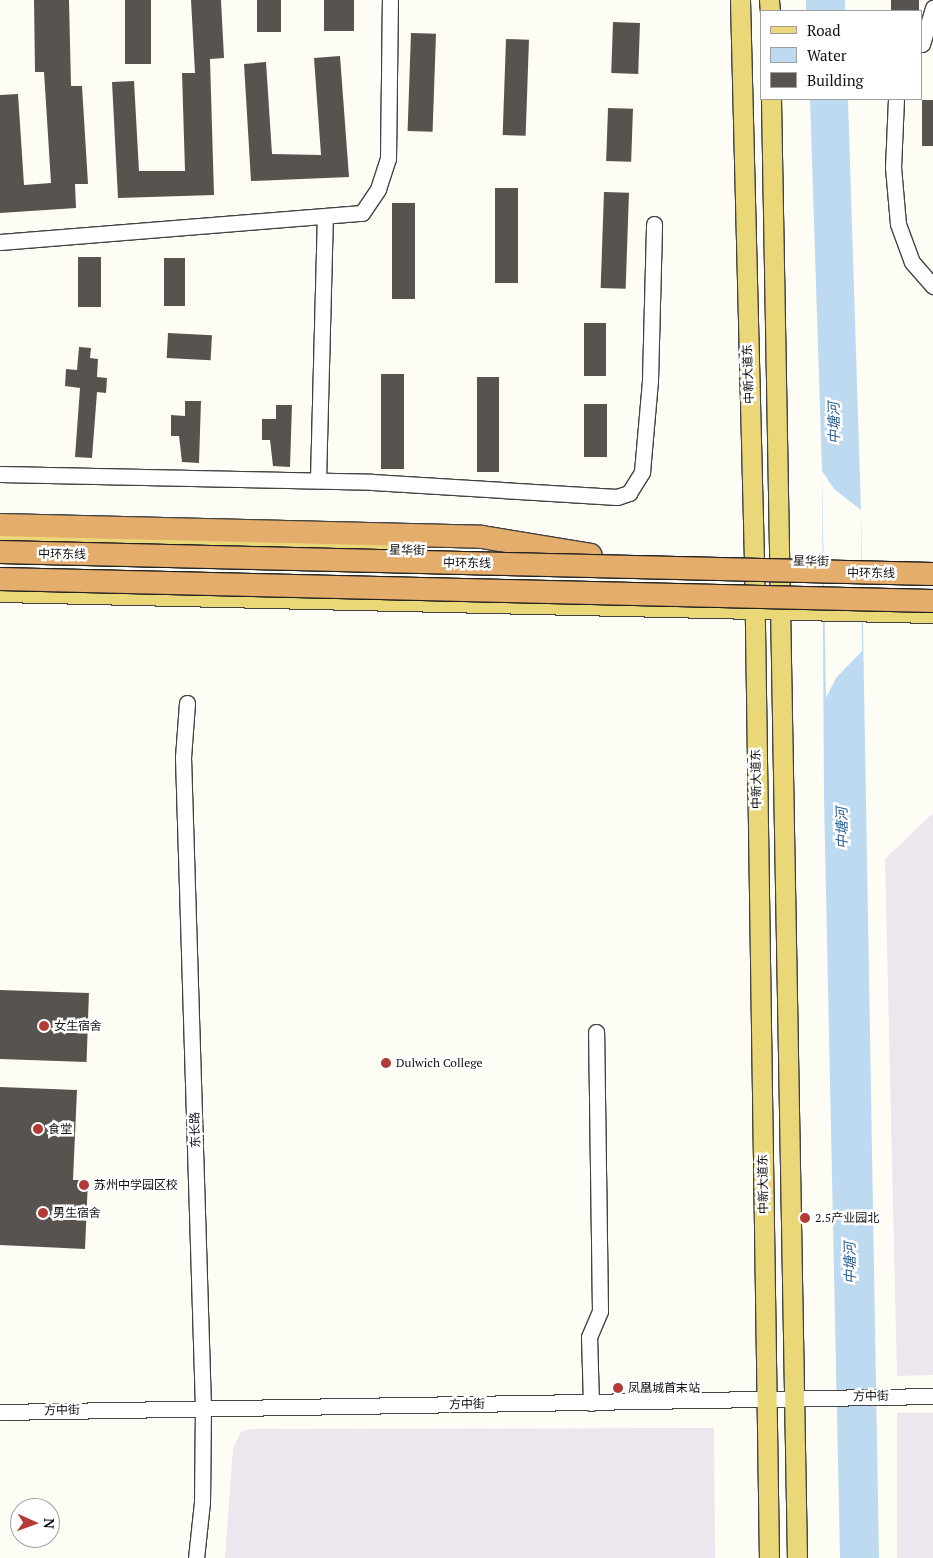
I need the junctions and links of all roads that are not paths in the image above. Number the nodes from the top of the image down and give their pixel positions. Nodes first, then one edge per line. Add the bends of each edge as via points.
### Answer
1 (390, 0) edge
2 (740, 0) edge
3 (933, 8) edge
4 (923, 41) edge
5 (772, 100) edge
6 (896, 100) edge
7 (325, 217) junction
8 (654, 224) dead end
9 (0, 242) edge
10 (933, 286) edge
11 (0, 474) edge
12 (318, 480) junction
13 (0, 526) edge
14 (0, 540) edge
15 (0, 552) edge
16 (591, 555) junction
17 (754, 560) junction
18 (781, 560) junction
19 (933, 563) edge
20 (933, 574) edge
21 (0, 579) edge
22 (0, 592) edge
23 (933, 601) edge
24 (754, 609) junction
25 (783, 610) junction
26 (933, 613) edge
27 (187, 703) dead end
28 (596, 1032) dead end
29 (933, 1396) edge
30 (794, 1398) junction
31 (766, 1401) junction
32 (591, 1403) junction
33 (203, 1407) junction
34 (0, 1412) edge
35 (196, 1558) edge
36 (769, 1558) edge
37 (797, 1558) edge

1 - 7 street via 385,174 370,206 362,213
2 - 17 main road, 中新大道东
3 - 4 street
5 - 18 main road
6 - 10 street via 893,167 898,224 912,262
7 - 9 street
7 - 12 street
8 - 12 street via 650,380 642,472 629,493 617,497
11 - 12 street
13 - 16 highway via 482,537
14 - 16 main road, 星华街
15 - 20 highway, 中环东线, bridge
16 - 17 main road, 星华街
17 - 18 main road, 星华街
17 - 24 main road, 中新大道东
18 - 19 main road, 星华街
18 - 25 main road
21 - 23 highway, bridge
22 - 24 main road
24 - 25 main road
24 - 31 main road, 中新大道东
25 - 26 main road
25 - 30 main road
27 - 33 street, 东长路 via 183,757
28 - 32 street via 600,1311 590,1337
29 - 30 street, 方中街
30 - 31 street, 方中街
30 - 37 main road
31 - 32 street, 方中街
31 - 36 main road, 中新大道东
32 - 33 street, 方中街
33 - 34 street, 方中街
33 - 35 street, 东长路 via 202,1502

